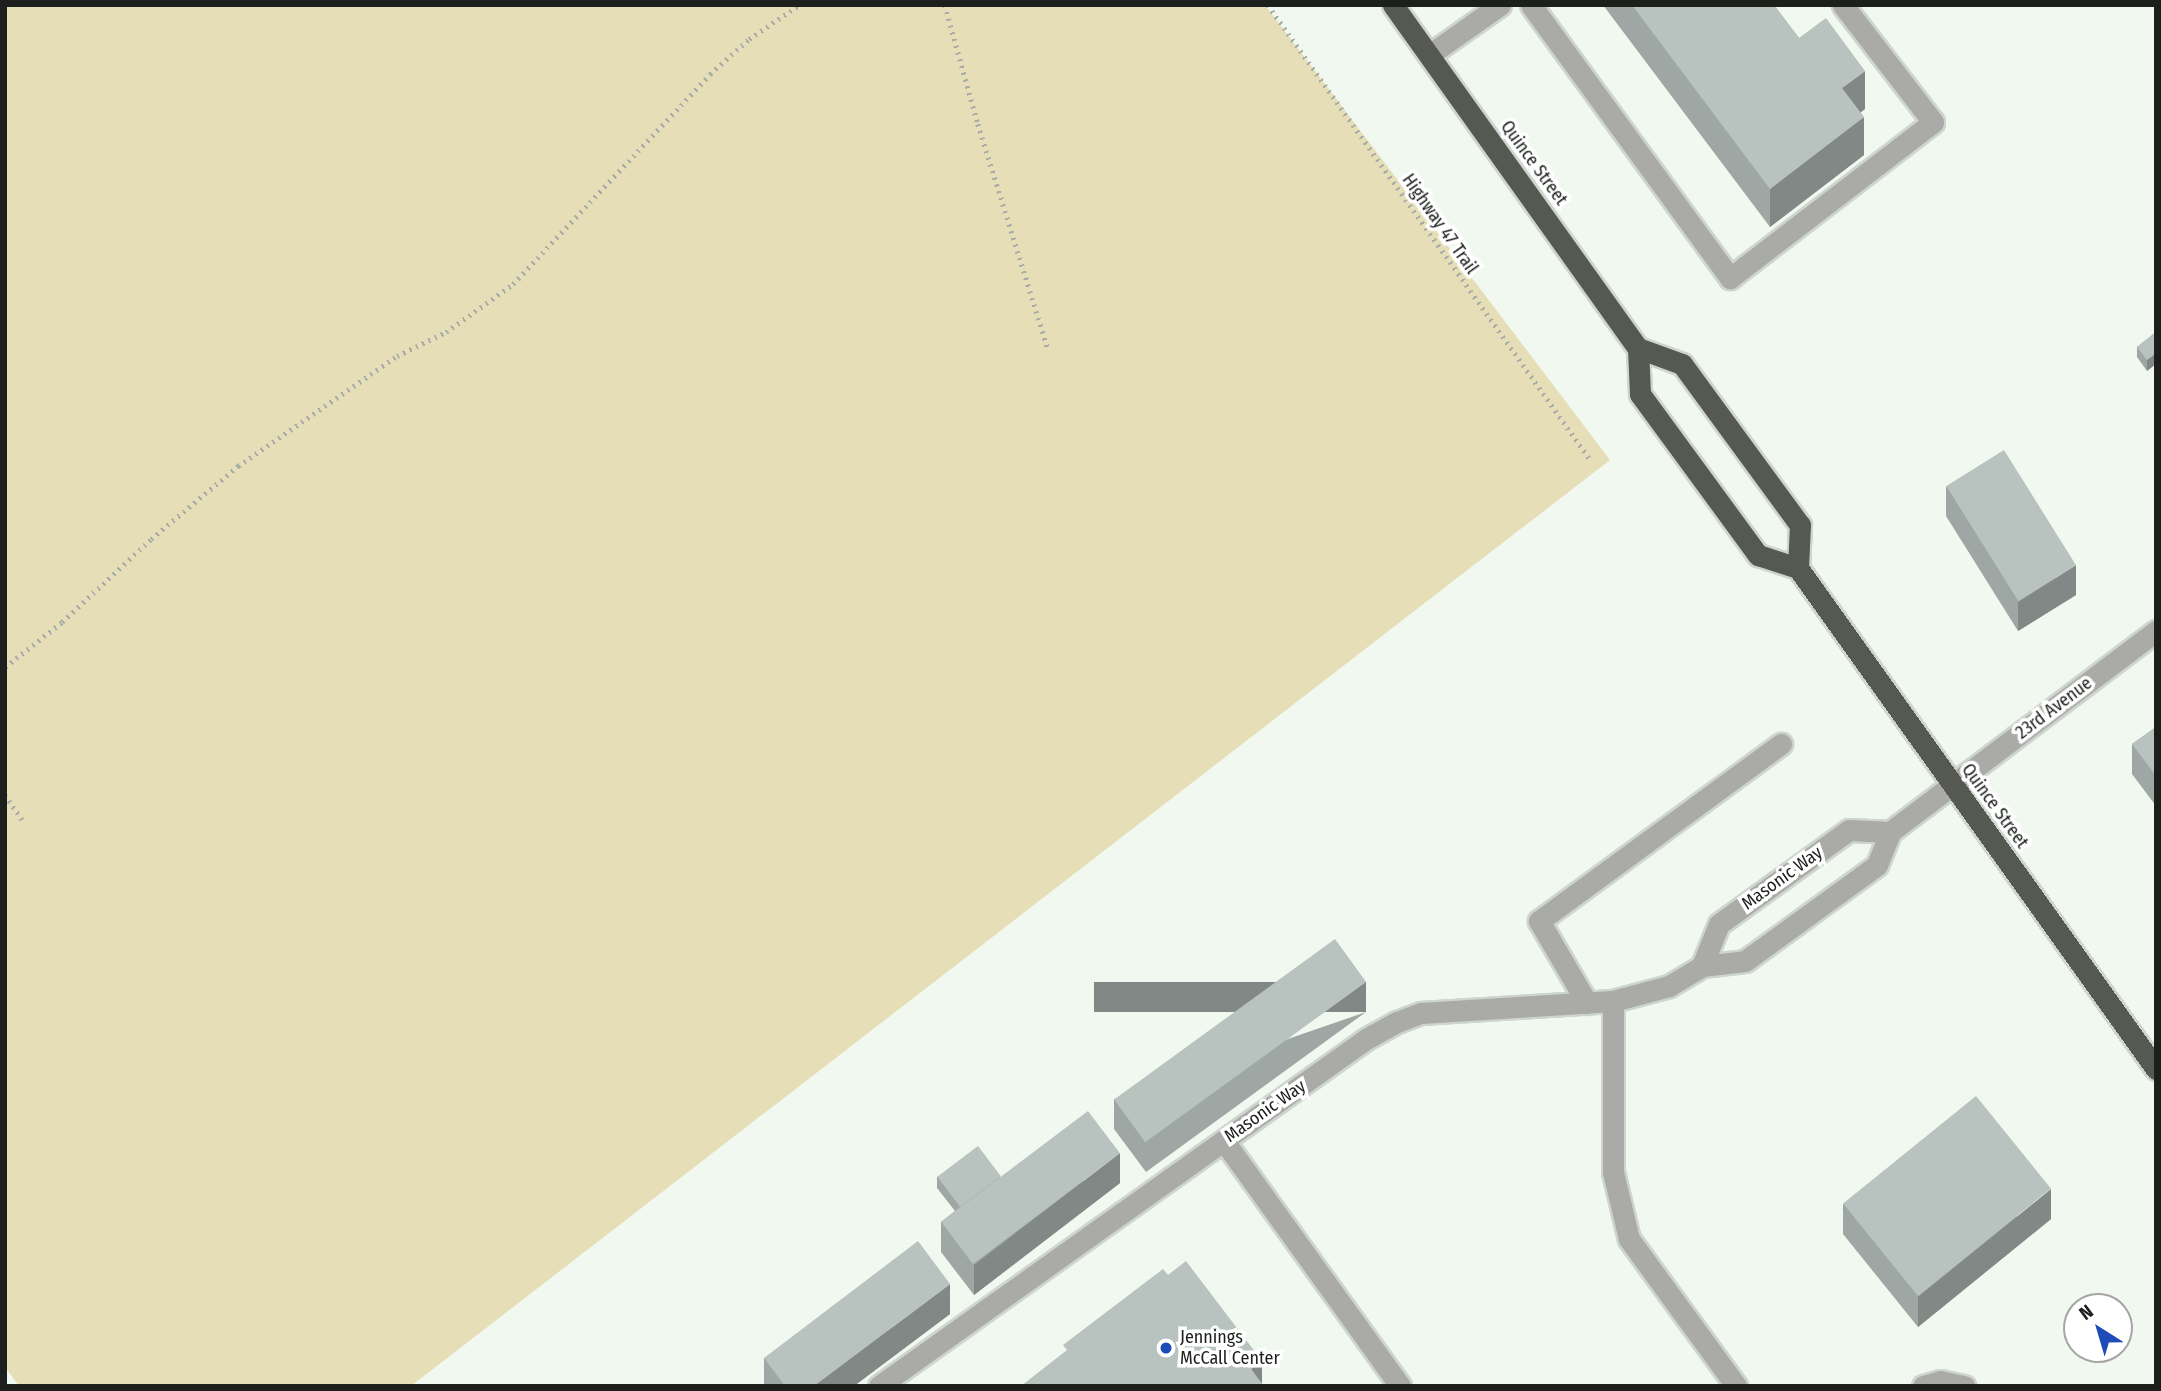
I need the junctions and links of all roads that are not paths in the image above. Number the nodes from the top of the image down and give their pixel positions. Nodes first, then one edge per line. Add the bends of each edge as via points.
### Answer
1 (1393, 5) edge
2 (1500, 5) edge
3 (1531, 5) edge
4 (1843, 5) edge
5 (1429, 55) junction
6 (1638, 348) junction
7 (1798, 568) junction
8 (2156, 631) edge
9 (1781, 744) dead end
10 (1952, 786) junction
11 (1891, 832) junction
12 (1702, 966) junction
13 (1613, 1001) junction
14 (1587, 1003) junction
15 (2156, 1069) edge
16 (1224, 1140) junction
17 (879, 1386) edge
18 (1400, 1386) edge
19 (1736, 1386) edge
20 (1923, 1386) edge
21 (1964, 1386) edge

1 - 5 highway, Quince Street
2 - 5 street
3 - 4 street via 1730,278 1933,122
5 - 6 highway, Quince Street
6 - 7 highway via 1640,394 1758,555
6 - 7 highway via 1682,365 1800,525
7 - 10 highway, Quince Street
8 - 10 street, 23rd Avenue
9 - 14 street via 1539,921
10 - 11 street, Masonic Way
10 - 15 highway, Quince Street
11 - 12 street, Masonic Way via 1877,865 1745,961
11 - 12 street, Masonic Way via 1849,830 1719,925
12 - 13 street, Masonic Way via 1669,986
13 - 14 street, Masonic Way
13 - 19 street via 1613,1172 1629,1239
14 - 16 street, Masonic Way via 1421,1013 1366,1039
16 - 17 street, Masonic Way
16 - 18 street
20 - 21 street via 1940,1381

